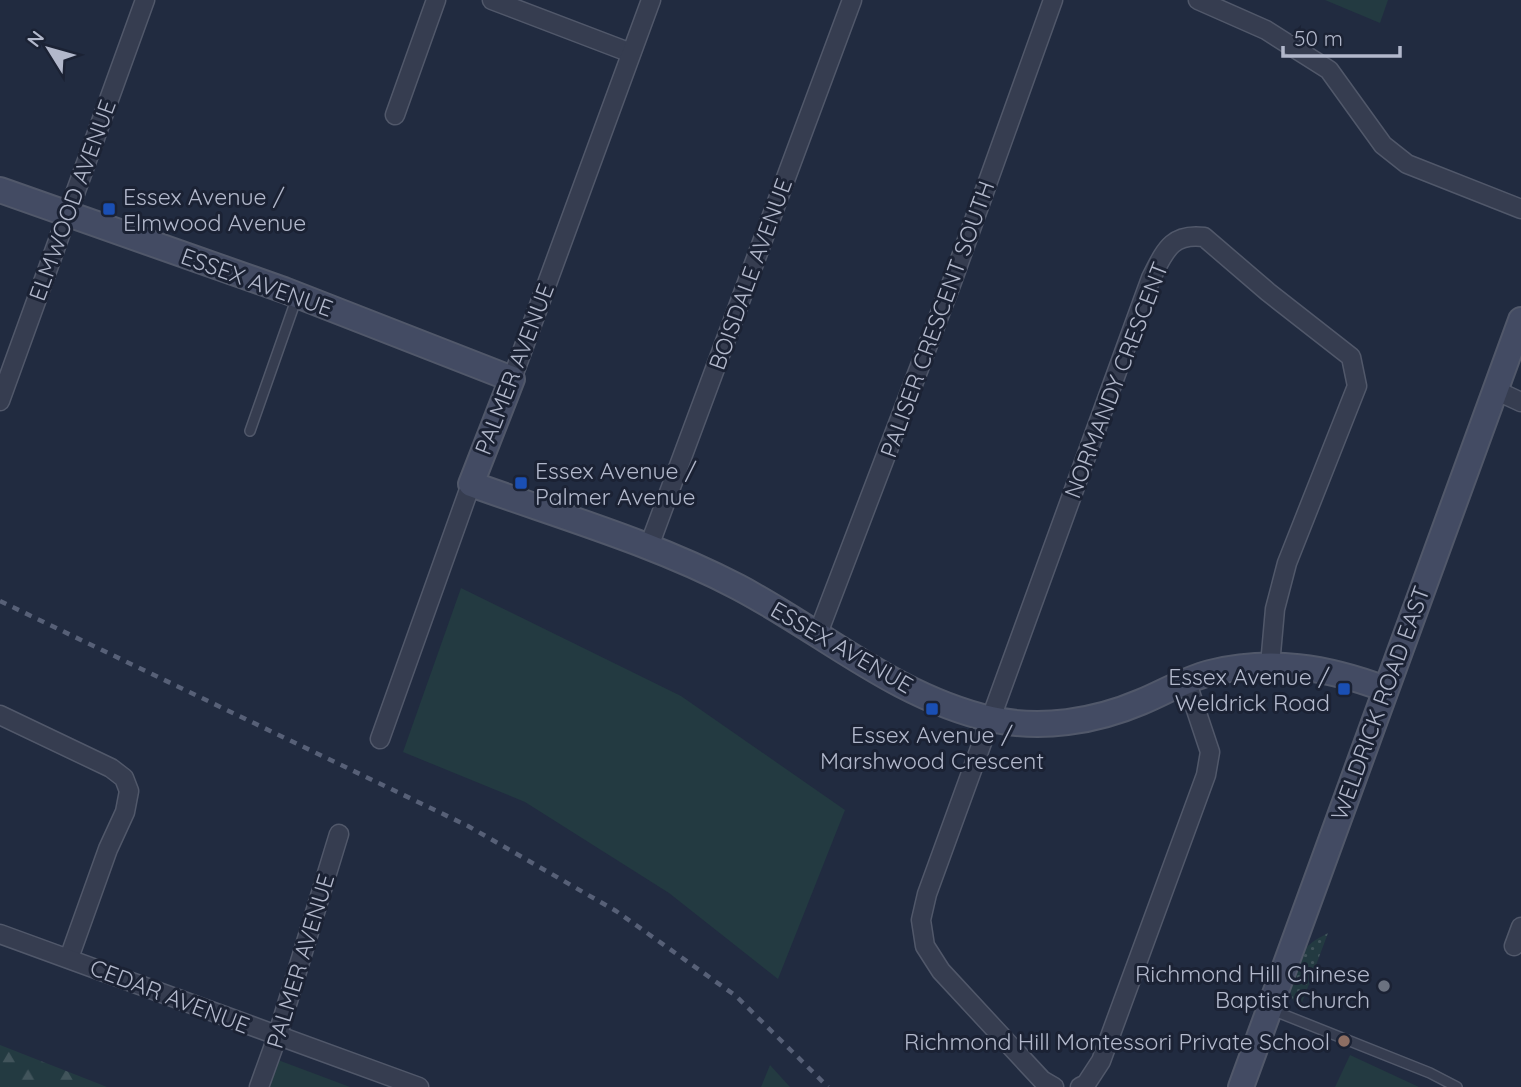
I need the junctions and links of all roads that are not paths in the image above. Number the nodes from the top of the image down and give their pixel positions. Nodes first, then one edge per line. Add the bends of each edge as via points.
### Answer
1 (145, 0) edge
2 (436, 0) edge
3 (492, 0) edge
4 (651, 0) edge
5 (852, 0) edge
6 (1053, 0) edge
7 (1198, 0) edge
8 (631, 53) junction
9 (395, 115) dead end
10 (0, 190) edge
11 (1521, 209) edge
12 (67, 215) junction
13 (298, 295) junction
14 (1521, 320) edge
15 (512, 379) junction
16 (1495, 390) junction
17 (0, 401) edge
18 (1521, 402) edge
19 (250, 431) dead end
20 (471, 484) junction
21 (648, 548) junction
22 (817, 636) junction
23 (1270, 665) junction
24 (1187, 683) junction
25 (1385, 689) junction
26 (0, 715) edge
27 (990, 719) junction
28 (380, 740) dead end
29 (339, 834) dead end
30 (1521, 927) edge
31 (0, 934) edge
32 (1514, 946) dead end
33 (69, 958) junction
34 (1270, 1010) junction
35 (277, 1037) junction
36 (258, 1087) edge
37 (419, 1087) edge
38 (1054, 1087) edge
39 (1080, 1087) edge
40 (1241, 1087) edge
41 (1457, 1087) edge

1 - 12 street, ELMWOOD AVENUE
2 - 9 street
3 - 8 street
4 - 8 street, PALMER AVENUE
5 - 21 street, BOISDALE AVENUE
6 - 22 street, PALISER CRESCENT SOUTH
7 - 11 street via 1266,30 1329,70 1383,145 1407,164
8 - 15 street, PALMER AVENUE
10 - 12 street, ESSEX AVENUE
12 - 13 street, ESSEX AVENUE
12 - 17 street, ELMWOOD AVENUE
13 - 15 street, ESSEX AVENUE
13 - 19 lane
14 - 16 street, WELDRICK ROAD EAST
15 - 20 street, PALMER AVENUE
16 - 18 street
16 - 25 street, WELDRICK ROAD EAST
20 - 21 street, ESSEX AVENUE
20 - 28 street, PALMER AVENUE
21 - 22 street, ESSEX AVENUE via 740,587
22 - 27 street, ESSEX AVENUE via 894,682
23 - 24 street, ESSEX AVENUE via 1209,674
23 - 25 street, ESSEX AVENUE via 1323,668
23 - 27 street, NORMANDY CRESCENT via 1275,609 1287,563 1351,405 1356,373 1350,357 1205,237 1191,235 1177,238 1151,278
24 - 27 street, ESSEX AVENUE via 1138,704 1077,721 1036,725
24 - 39 street via 1210,752 1206,775 1101,1061
25 - 34 street, WELDRICK ROAD EAST
26 - 33 street via 111,768 124,778 129,791
27 - 38 street, NORMANDY CRESCENT via 927,894 921,920 925,946 941,971 1042,1080
29 - 35 street, PALMER AVENUE
30 - 32 street
31 - 33 street, CEDAR AVENUE
33 - 35 street, CEDAR AVENUE
34 - 40 street, WELDRICK ROAD EAST
34 - 41 lane
35 - 36 street, PALMER AVENUE
35 - 37 street, CEDAR AVENUE

